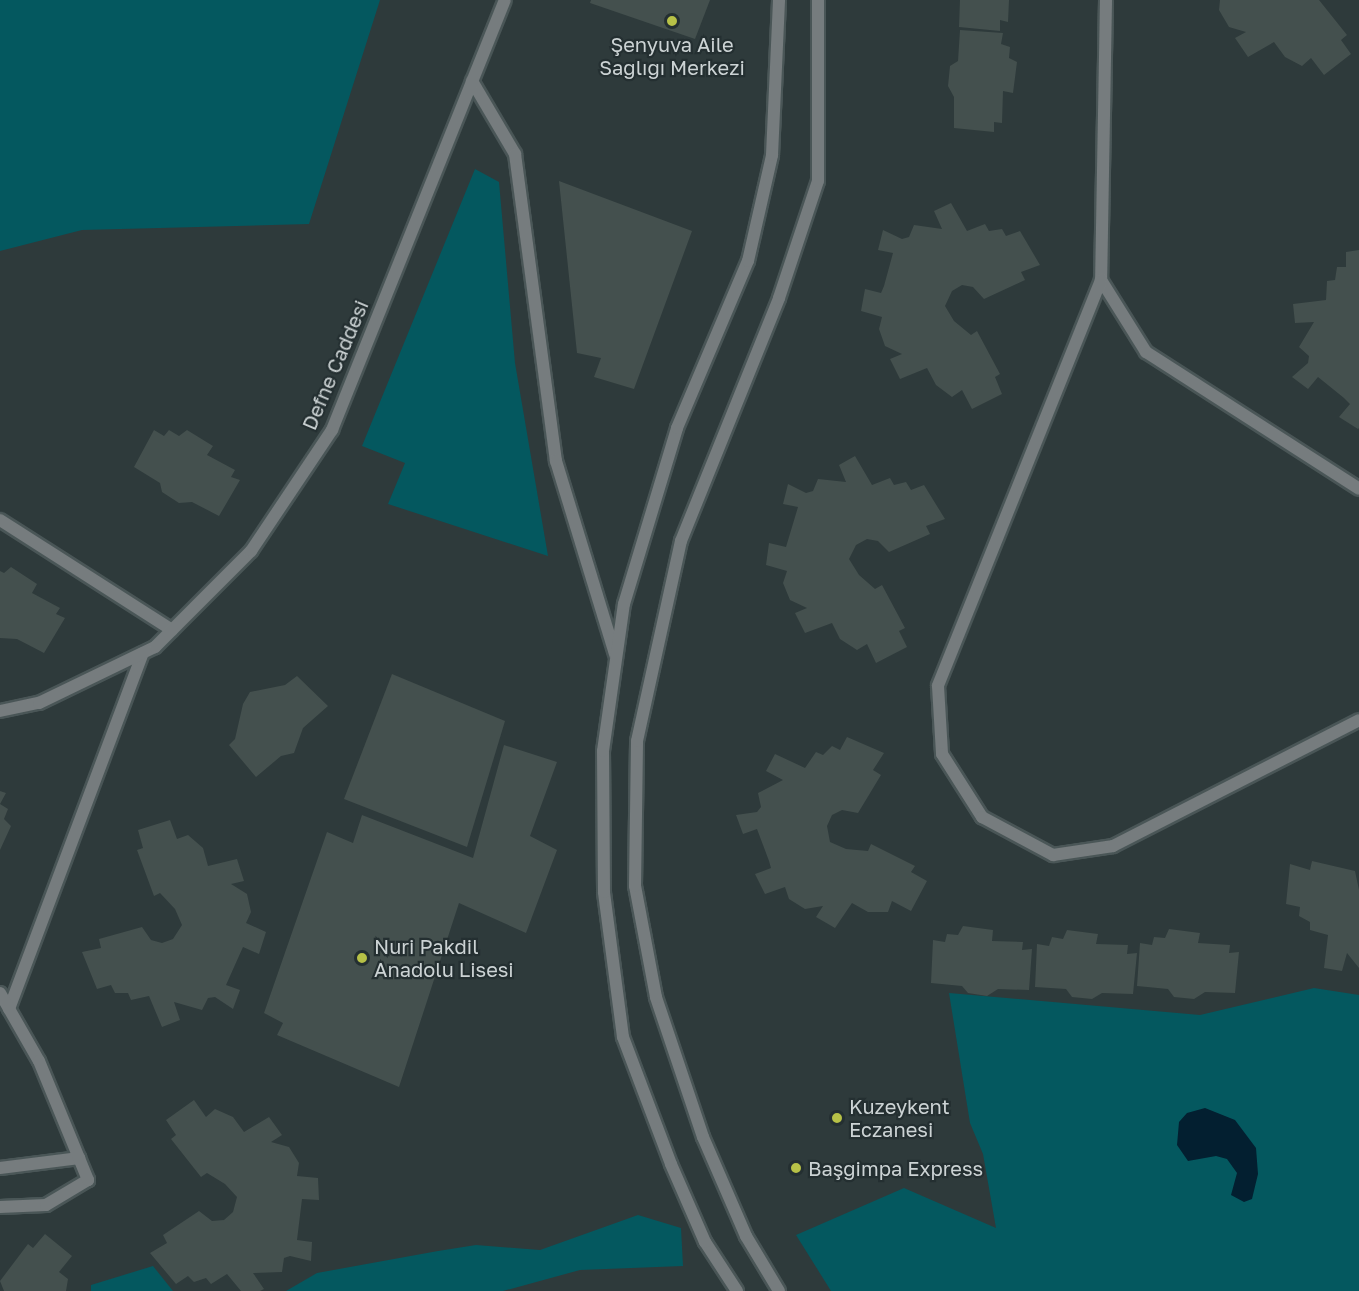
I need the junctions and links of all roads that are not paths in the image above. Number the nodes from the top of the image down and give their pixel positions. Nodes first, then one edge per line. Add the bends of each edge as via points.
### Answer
1 (505, 0) edge
2 (779, 0) edge
3 (818, 0) edge
4 (1106, 0) edge
5 (472, 81) junction
6 (1101, 280) junction
7 (1359, 489) edge
8 (0, 520) edge
9 (172, 630) junction
10 (143, 653) junction
11 (617, 658) junction
12 (0, 711) edge
13 (1359, 720) edge
14 (0, 993) edge
15 (9, 1009) junction
16 (79, 1158) junction
17 (0, 1168) edge
18 (0, 1207) edge
19 (737, 1291) edge
20 (779, 1291) edge

1 - 5 street, Defne Caddesi
2 - 11 street via 772,155 748,261 677,428 624,604
3 - 20 street via 818,181 779,298 681,541 637,741 635,886 656,997 708,1147 746,1236
4 - 6 street
5 - 9 street, Defne Caddesi via 332,430 251,551
5 - 11 street via 515,154 556,461
6 - 7 street via 1146,352
6 - 13 street via 938,686 942,754 982,818 1053,855 1113,846
8 - 9 street
9 - 10 street, Defne Caddesi
10 - 12 street, Defne Caddesi via 39,703
10 - 15 street
11 - 19 street via 603,752 604,892 623,1037 705,1242
14 - 15 street
15 - 16 street via 39,1061
16 - 17 street
16 - 18 street via 88,1180 46,1205

